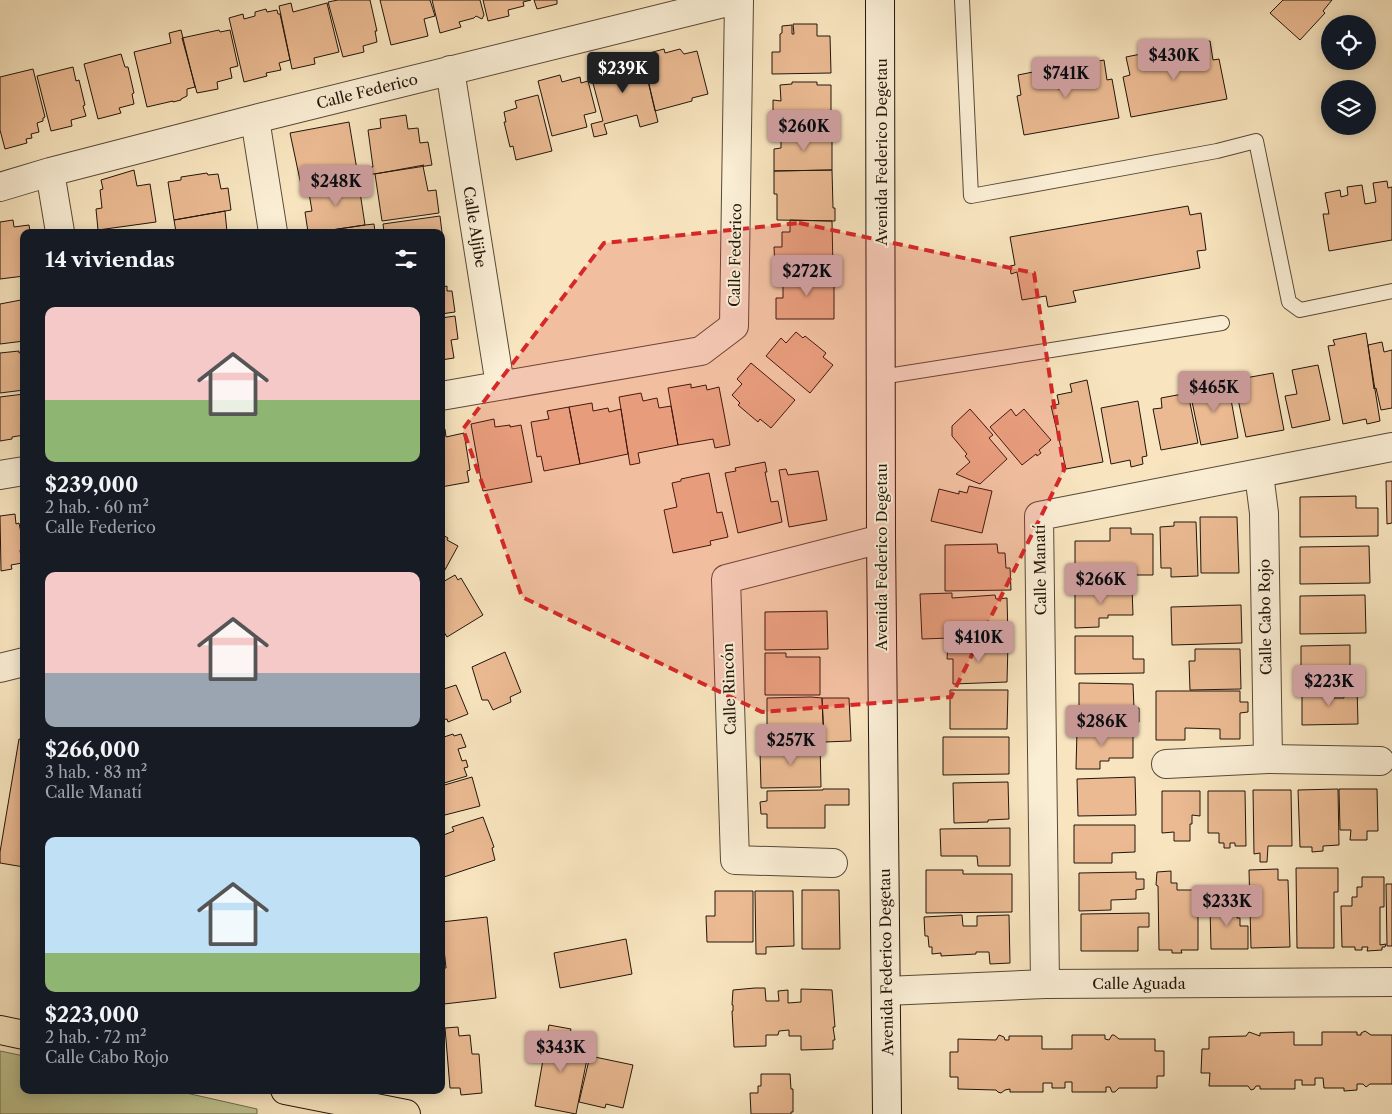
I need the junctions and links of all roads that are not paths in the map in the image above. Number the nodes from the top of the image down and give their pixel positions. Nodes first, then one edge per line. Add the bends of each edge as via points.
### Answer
1 (737, 0) edge
2 (880, 0) edge
3 (962, 0) edge
4 (450, 70) junction
5 (255, 119) junction
6 (50, 172) junction
7 (0, 187) edge
8 (60, 229) edge
9 (273, 229) edge
10 (1392, 291) edge
11 (1222, 323) dead end
12 (881, 377) junction
13 (500, 385) junction
14 (445, 395) edge
15 (1392, 447) edge
16 (20, 472) edge
17 (1259, 474) junction
18 (0, 475) edge
19 (881, 539) junction
20 (20, 663) edge
21 (0, 668) edge
22 (1268, 759) junction
23 (1380, 761) dead end
24 (1166, 764) dead end
25 (833, 863) dead end
26 (1392, 982) edge
27 (1045, 984) junction
28 (886, 991) junction
29 (0, 1030) edge
30 (20, 1034) edge
31 (308, 1094) edge
32 (375, 1111) edge
33 (406, 1114) edge
34 (887, 1114) edge

1 - 4 street, Calle Federico
1 - 13 street, Calle Federico via 734,326 701,351
2 - 12 street, Avenida Federico Degetau
3 - 10 lane via 971,196 1256,141 1289,302 1300,310
4 - 5 street, Calle Federico
4 - 13 street, Calle Aljibe
5 - 6 street, Calle Federico
5 - 9 street
6 - 7 street, Calle Federico
6 - 8 street
11 - 12 lane
12 - 19 street, Avenida Federico Degetau
13 - 14 street, Calle Federico
15 - 17 street, Calle Manatí
16 - 18 street
17 - 22 street, Calle Cabo Rojo via 1264,513
17 - 27 street, Calle Manatí via 1040,516
19 - 25 street, Calle Rincón via 726,579 735,860
19 - 28 street, Avenida Federico Degetau
20 - 21 street
22 - 23 street
22 - 24 street
26 - 27 street, Calle Aguada
27 - 28 street, Calle Aguada
28 - 34 street, Avenida Federico Degetau
29 - 30 main road
31 - 32 main road
32 - 33 main road

